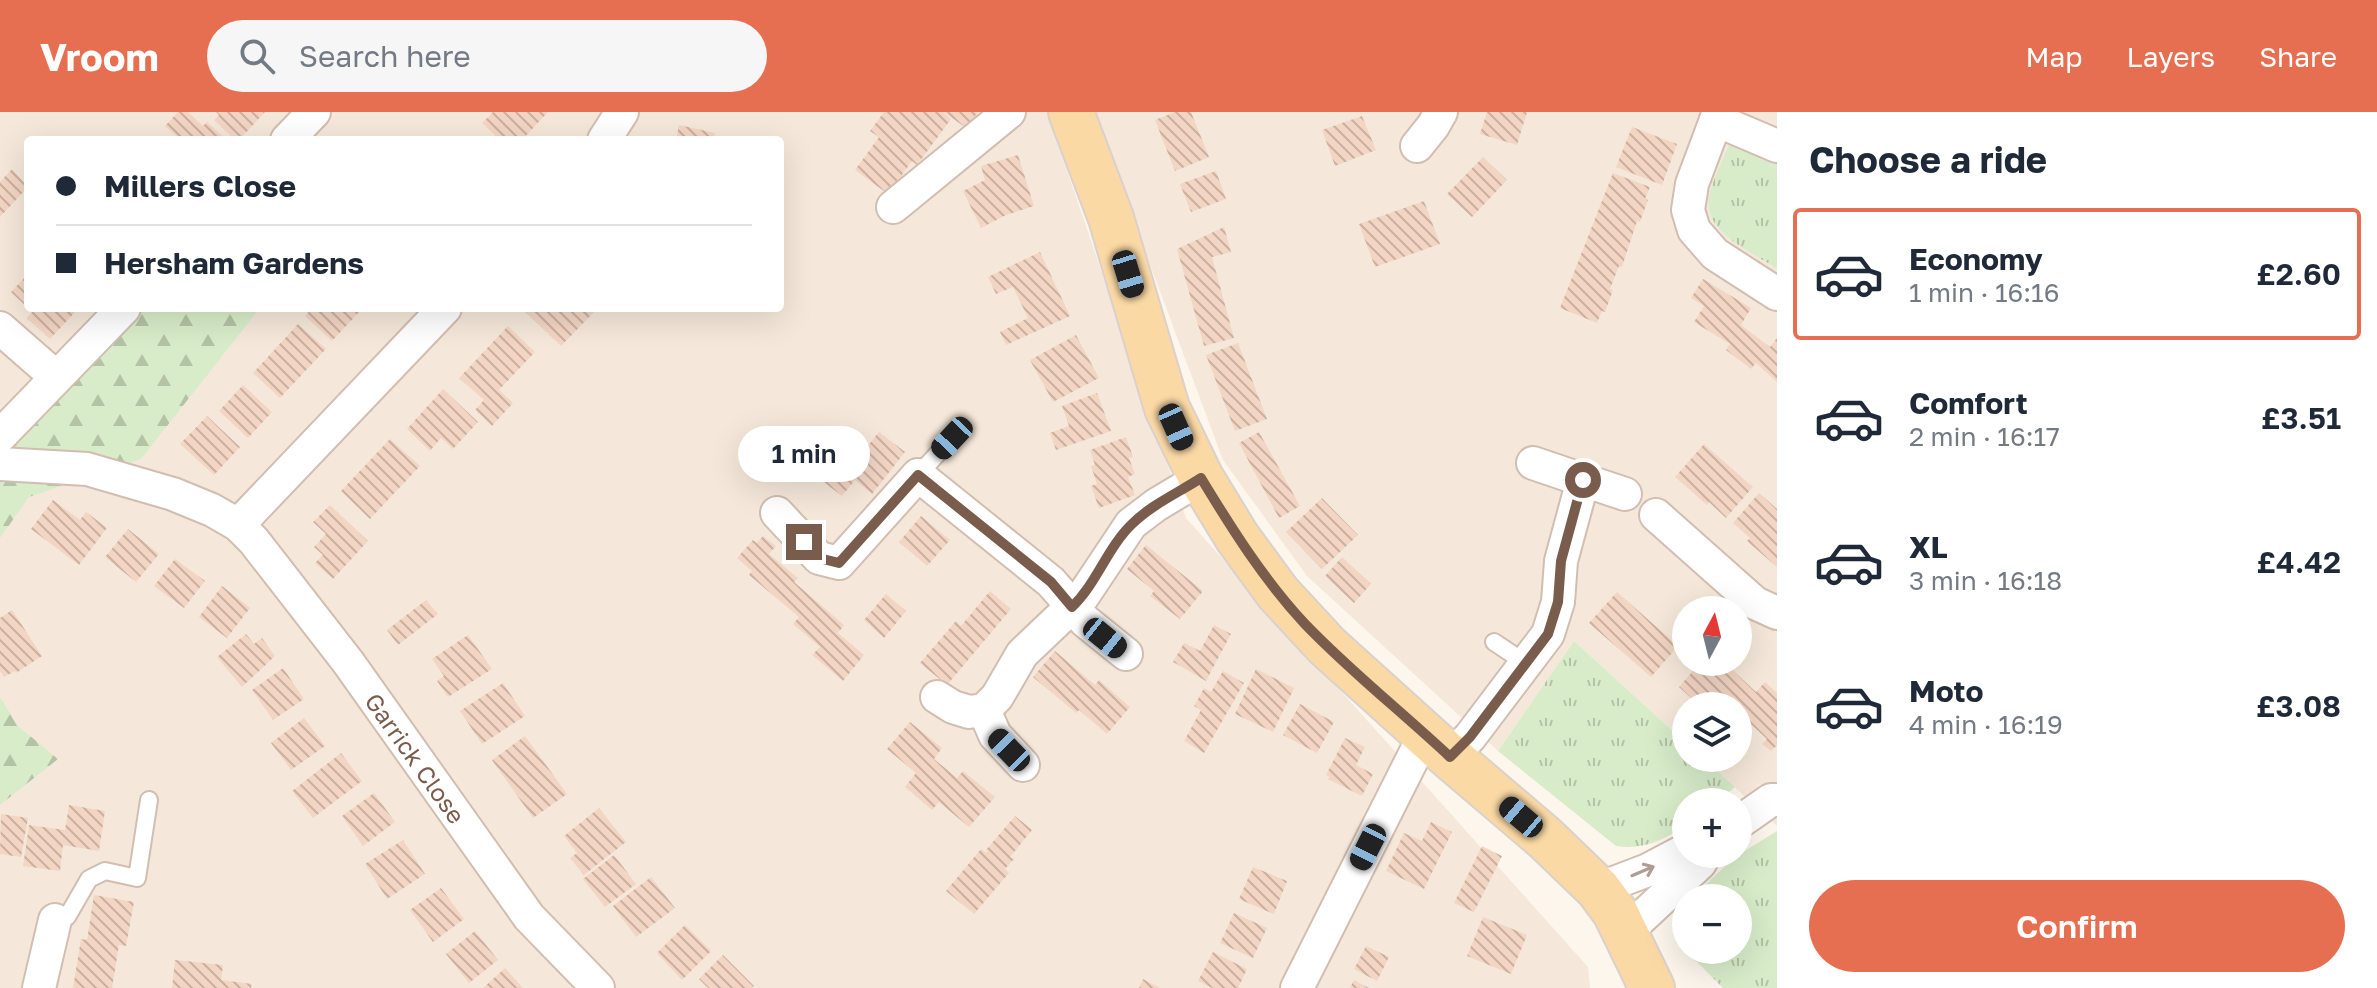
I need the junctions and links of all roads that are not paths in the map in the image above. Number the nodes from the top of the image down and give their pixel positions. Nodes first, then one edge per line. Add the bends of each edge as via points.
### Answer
1 (314, 112) edge
2 (622, 112) edge
3 (1009, 112) edge
4 (1071, 112) edge
5 (1441, 112) edge
6 (1717, 116) edge
7 (291, 136) edge
8 (607, 136) edge
9 (1417, 146) dead end
10 (1777, 146) edge
11 (893, 207) dead end
12 (1777, 294) edge
13 (120, 312) edge
14 (441, 312) edge
15 (0, 328) edge
16 (56, 377) junction
17 (0, 436) edge
18 (952, 438) dead end
19 (1533, 463) dead end
20 (0, 464) edge
21 (918, 475) junction
22 (1201, 478) junction
23 (1583, 480) junction
24 (1625, 494) dead end
25 (777, 513) dead end
26 (1656, 515) dead end
27 (238, 525) junction
28 (1728, 596) edge
29 (1752, 603) edge
30 (1072, 607) junction
31 (1777, 613) edge
32 (1494, 642) dead end
33 (1126, 654) dead end
34 (1527, 664) junction
35 (937, 697) dead end
36 (984, 710) junction
37 (1438, 746) junction
38 (1023, 765) dead end
39 (1775, 791) edge
40 (149, 800) dead end
41 (1752, 811) edge
42 (1672, 857) edge
43 (1695, 868) edge
44 (1598, 889) junction
45 (55, 920) joint
46 (1626, 932) junction
47 (39, 988) edge
48 (598, 988) edge
49 (1297, 988) edge
50 (1652, 988) edge

1 - 7 street
2 - 8 street
3 - 11 street
4 - 22 main road via 1111,218 1167,408
5 - 9 street
6 - 10 street
6 - 12 street via 1692,184 1688,210 1694,230 1715,254
13 - 16 street
14 - 27 street
15 - 16 street
16 - 17 street
18 - 21 lane
19 - 23 street
20 - 27 street, Garrick Close via 87,469 173,494
21 - 25 street via 839,563 819,558
21 - 30 street via 1051,582
22 - 30 street via 1131,524
22 - 37 main road via 1278,593 1327,646
23 - 24 street
23 - 34 street via 1561,561 1552,623
26 - 28 street
27 - 48 street, Garrick Close via 348,662 529,917
29 - 31 street
30 - 33 street
30 - 36 street via 1022,654
32 - 34 lane
34 - 37 street via 1470,737
35 - 36 street via 961,709
36 - 38 street via 995,735
37 - 44 main road
37 - 49 street
39 - 41 street
40 - 45 lane via 137,878 105,871 89,879 67,917
44 -> 42 street
43 - 46 street
44 - 46 main road
45 - 47 street
46 - 50 main road

